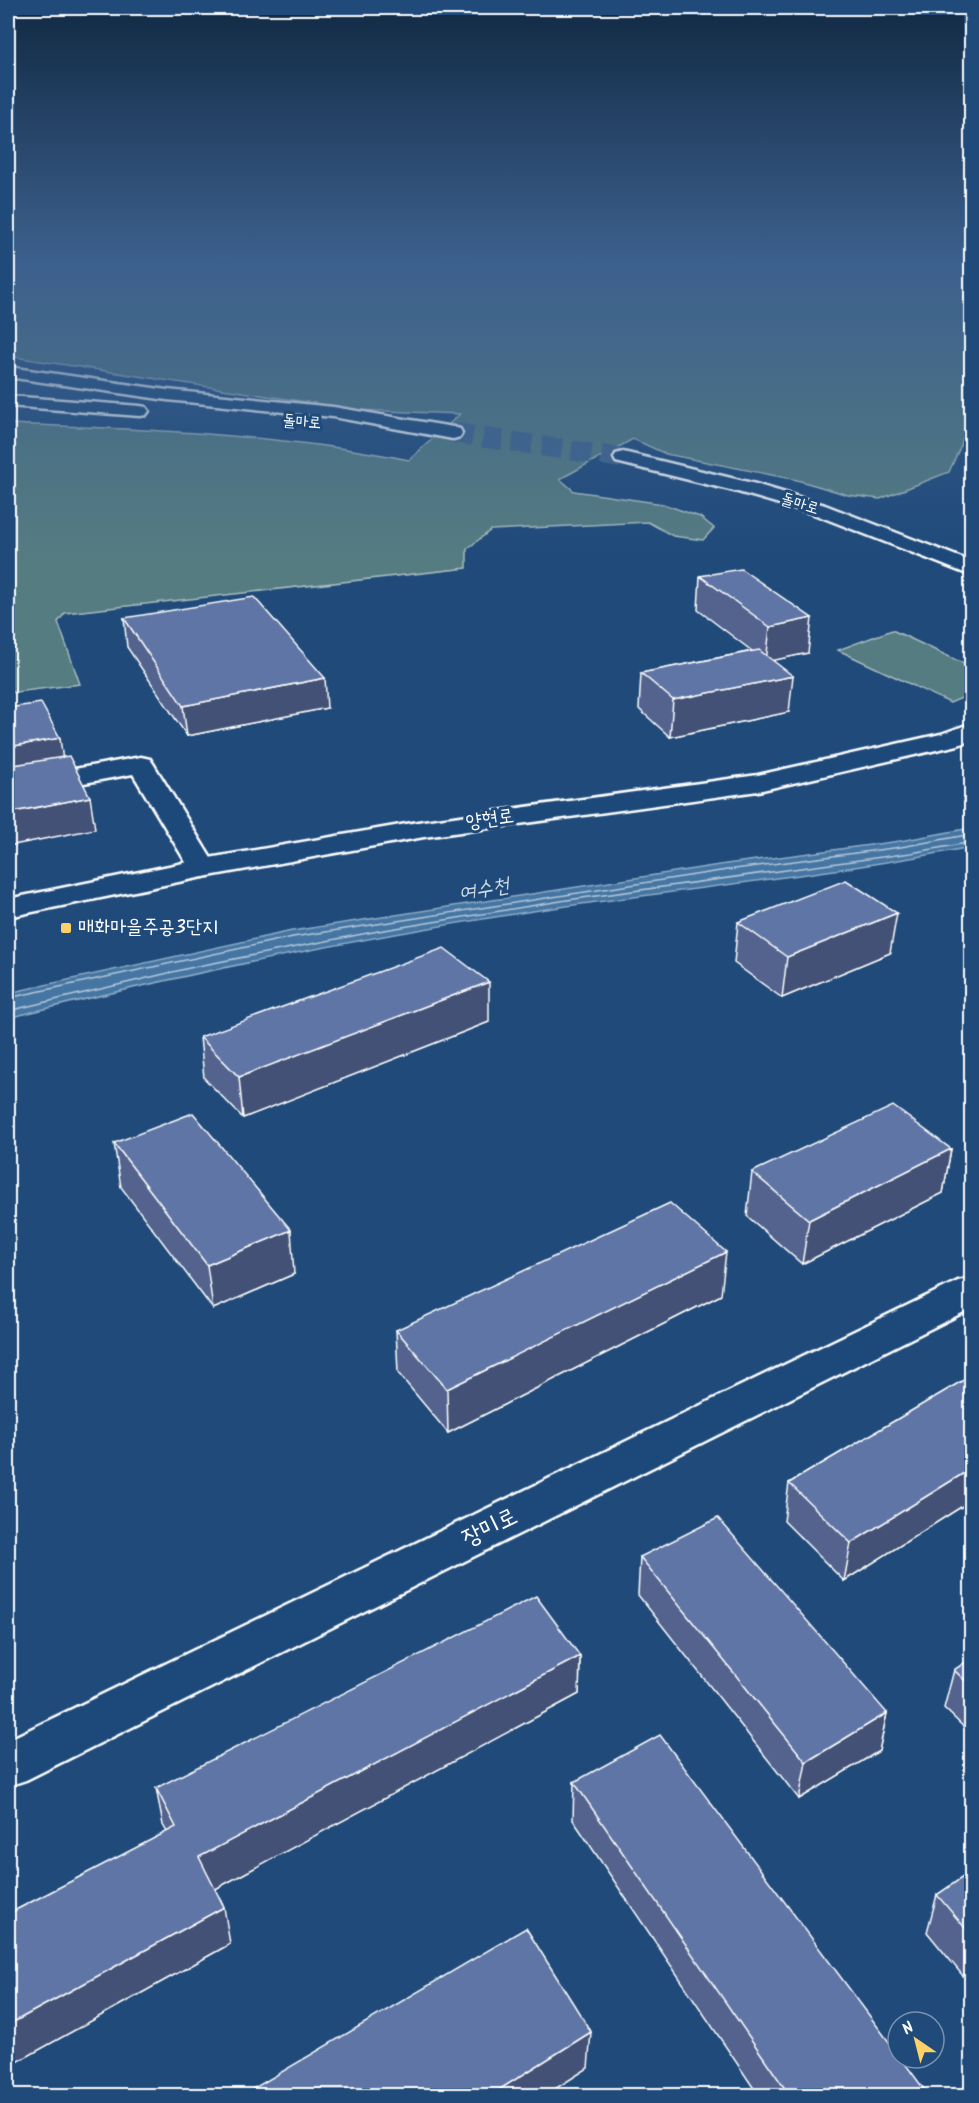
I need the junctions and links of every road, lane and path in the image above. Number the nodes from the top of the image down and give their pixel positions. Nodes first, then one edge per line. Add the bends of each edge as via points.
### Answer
1 (8, 372) edge
2 (8, 401) edge
3 (623, 458) tunnel mouth
4 (972, 570) edge
5 (972, 731) edge
6 (8, 789) edge
7 (203, 868) junction
8 (8, 908) edge
9 (972, 1291) edge
10 (8, 1764) edge

1 - 2 main road, 돌마로 via 167,395 333,412 453,433
3 - 4 main road, 돌마로 via 817,509
5 - 7 main road, 양현로 via 949,740 758,783 424,829
6 - 7 main road via 141,765
7 - 8 main road, 양현로
9 - 10 main road, 장미로

